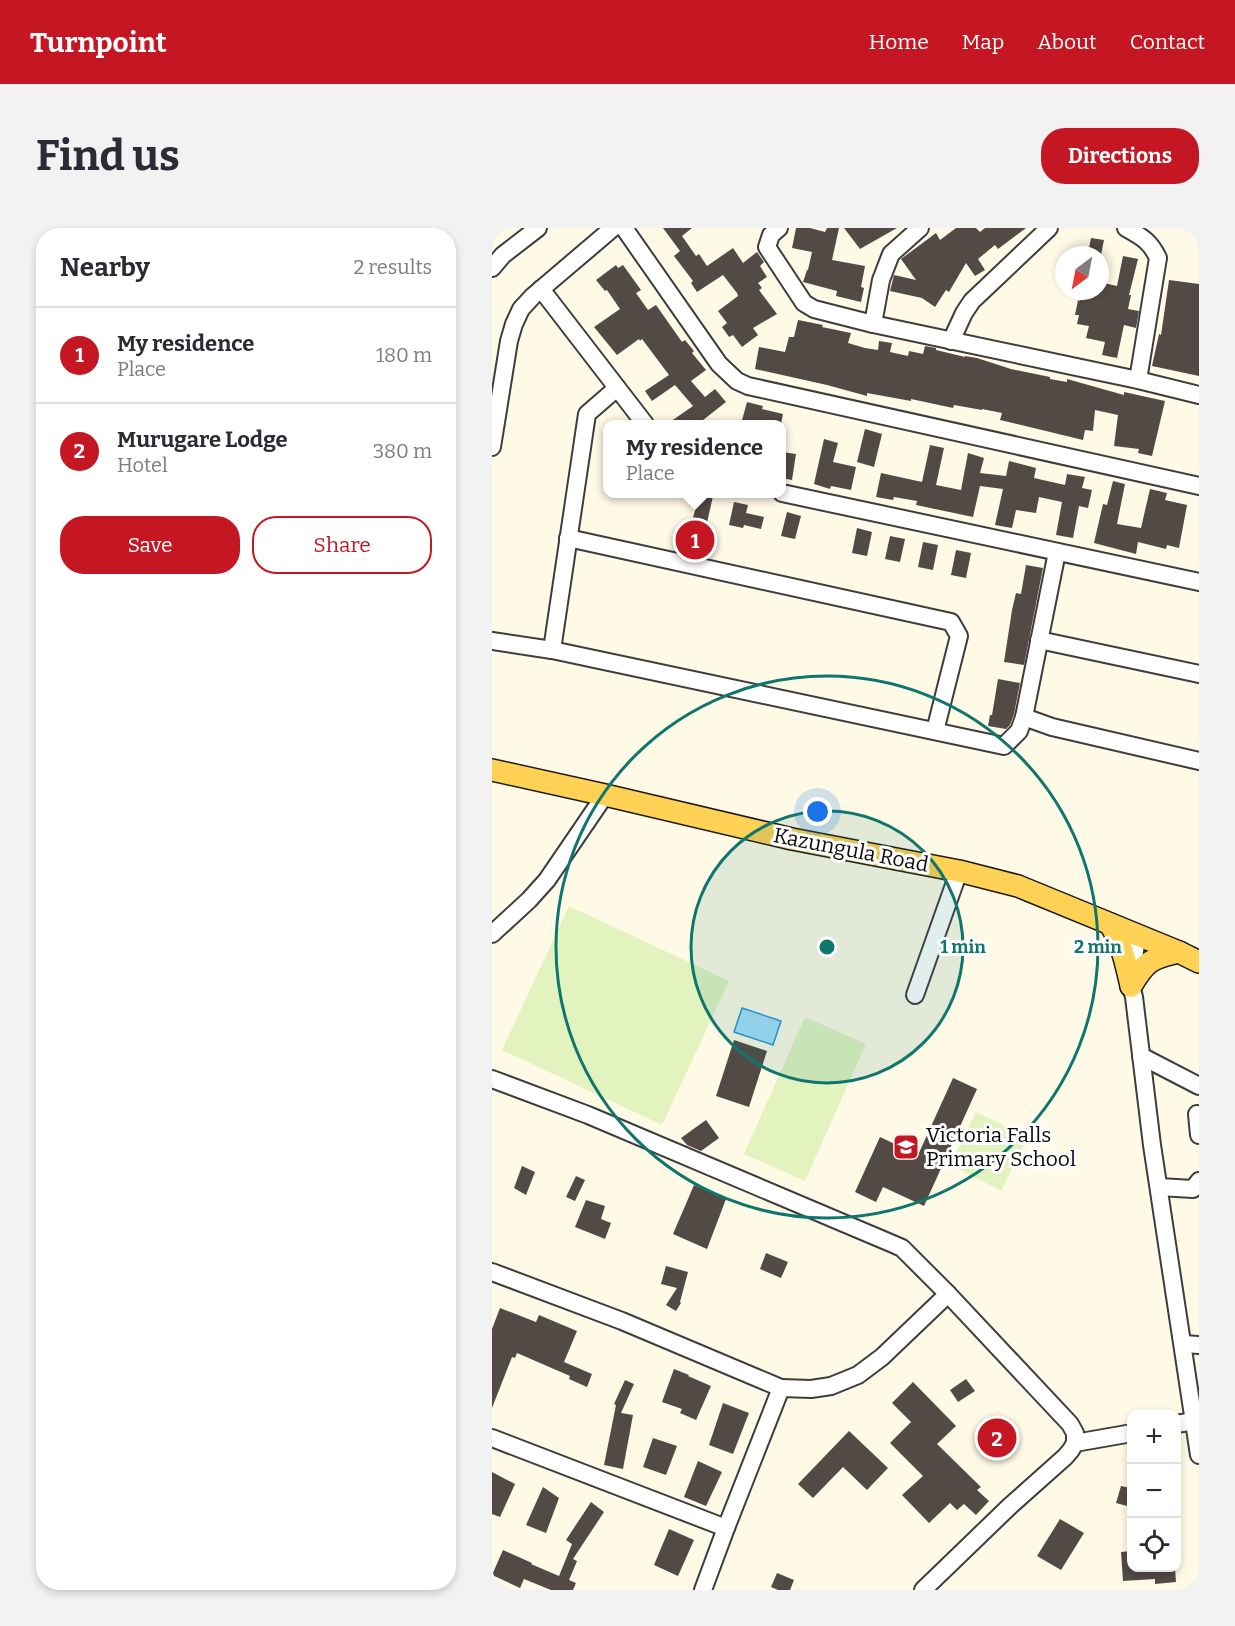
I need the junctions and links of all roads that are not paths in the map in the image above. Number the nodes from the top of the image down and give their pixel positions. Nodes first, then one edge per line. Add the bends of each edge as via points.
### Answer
1 (538, 228) edge
2 (613, 228) edge
3 (624, 228) edge
4 (779, 228) edge
5 (920, 228) edge
6 (1050, 228) edge
7 (1126, 228) edge
8 (492, 268) edge
9 (541, 289) junction
10 (873, 324) junction
11 (951, 341) junction
12 (1138, 380) junction
13 (617, 388) junction
14 (1199, 395) edge
15 (642, 420) edge
16 (493, 438) edge
17 (1199, 486) edge
18 (786, 494) edge
19 (568, 538) junction
20 (1057, 552) junction
21 (1199, 582) edge
22 (1039, 640) junction
23 (492, 641) edge
24 (552, 650) junction
25 (1199, 674) edge
26 (1024, 717) junction
27 (935, 731) junction
28 (1199, 760) edge
29 (492, 770) edge
30 (605, 795) junction
31 (959, 871) junction
32 (1110, 924) junction
33 (492, 934) edge
34 (1137, 934) junction
35 (1179, 952) junction
36 (1199, 962) edge
37 (1131, 986) junction
38 (915, 994) dead end
39 (1141, 1056) junction
40 (492, 1079) edge
41 (1199, 1086) edge
42 (1197, 1114) dead end
43 (1199, 1135) edge
44 (1199, 1181) edge
45 (1159, 1187) junction
46 (492, 1272) edge
47 (948, 1294) junction
48 (1191, 1344) edge
49 (781, 1388) junction
50 (1195, 1421) junction
51 (1181, 1423) edge
52 (1127, 1434) edge
53 (492, 1438) edge
54 (1075, 1443) junction
55 (1199, 1455) edge
56 (726, 1528) junction
57 (703, 1590) edge
58 (923, 1590) edge

1 - 8 street via 502,255
2 - 9 street
3 - 17 street via 719,364 748,386
4 - 10 street via 771,235 767,247 804,303
5 - 10 street via 891,254 881,280
6 - 11 street via 972,301
7 - 12 street via 1145,238 1158,258
9 - 13 street
9 - 16 street via 521,309 514,324
10 - 11 street
11 - 12 street
12 - 14 street
13 - 15 street
13 - 19 street via 587,414
18 - 20 street
19 - 24 street
19 - 27 street via 951,622 959,636
20 - 21 street
20 - 22 street
22 - 25 street
22 - 26 street
23 - 24 street
24 - 27 street
26 - 27 street via 1019,731 1004,746
26 - 28 street via 1052,727
29 - 30 main road, Kazungula Road
30 - 31 main road, Kazungula Road via 792,839
30 - 33 street via 547,880
31 - 32 main road, Kazungula Road via 1018,886
31 - 38 street
32 - 34 main road, Kazungula Road
32 - 37 main road via 1124,955
34 - 35 main road, Kazungula Road
34 - 37 street
35 - 36 main road, Kazungula Road
35 - 37 main road via 1147,963
37 - 39 street
39 - 41 street
39 - 45 street
40 - 47 street via 893,1244
42 - 43 street
44 - 45 street via 1193,1189
45 - 48 street
46 - 49 street
47 - 49 street via 858,1375 831,1386
47 - 54 street via 1070,1424
48 - 50 street
49 - 56 street
50 - 51 street
50 - 55 street
52 - 54 street
53 - 56 street
54 - 58 street via 1065,1457
56 - 57 street

